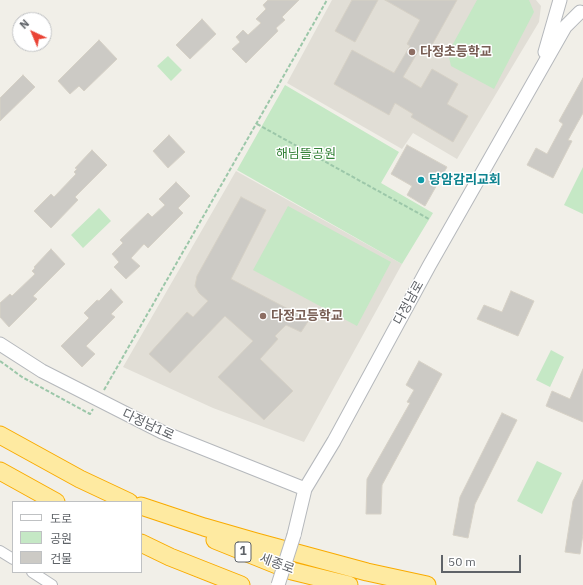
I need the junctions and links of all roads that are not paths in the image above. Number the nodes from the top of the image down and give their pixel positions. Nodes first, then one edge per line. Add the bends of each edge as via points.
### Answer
1 (561, 0) edge
2 (581, 12) edge
3 (538, 76) junction
4 (0, 344) edge
5 (0, 435) edge
6 (0, 471) edge
7 (305, 489) junction
8 (54, 501) edge
9 (127, 501) edge
10 (142, 507) edge
11 (142, 507) edge
12 (142, 543) edge
13 (0, 551) edge
14 (142, 552) edge
15 (12, 558) edge
16 (34, 573) edge
17 (52, 585) edge
18 (211, 585) edge
19 (241, 585) edge
20 (278, 585) edge
21 (349, 585) edge
22 (427, 585) edge

1 - 2 street via 572,10
1 - 3 street
2 - 3 street via 565,27
3 - 7 street, 다정남로
4 - 7 street, 다정남1로 via 42,371 162,432
5 - 9 highway via 80,479
6 - 8 highway
7 - 20 street, 다정남로, bridge
10 - 21 highway, 세종로 / 1 via 182,527 292,571
11 - 22 highway via 262,544
12 - 19 highway, 1
13 - 15 street
14 - 18 highway via 172,570
16 - 17 street

